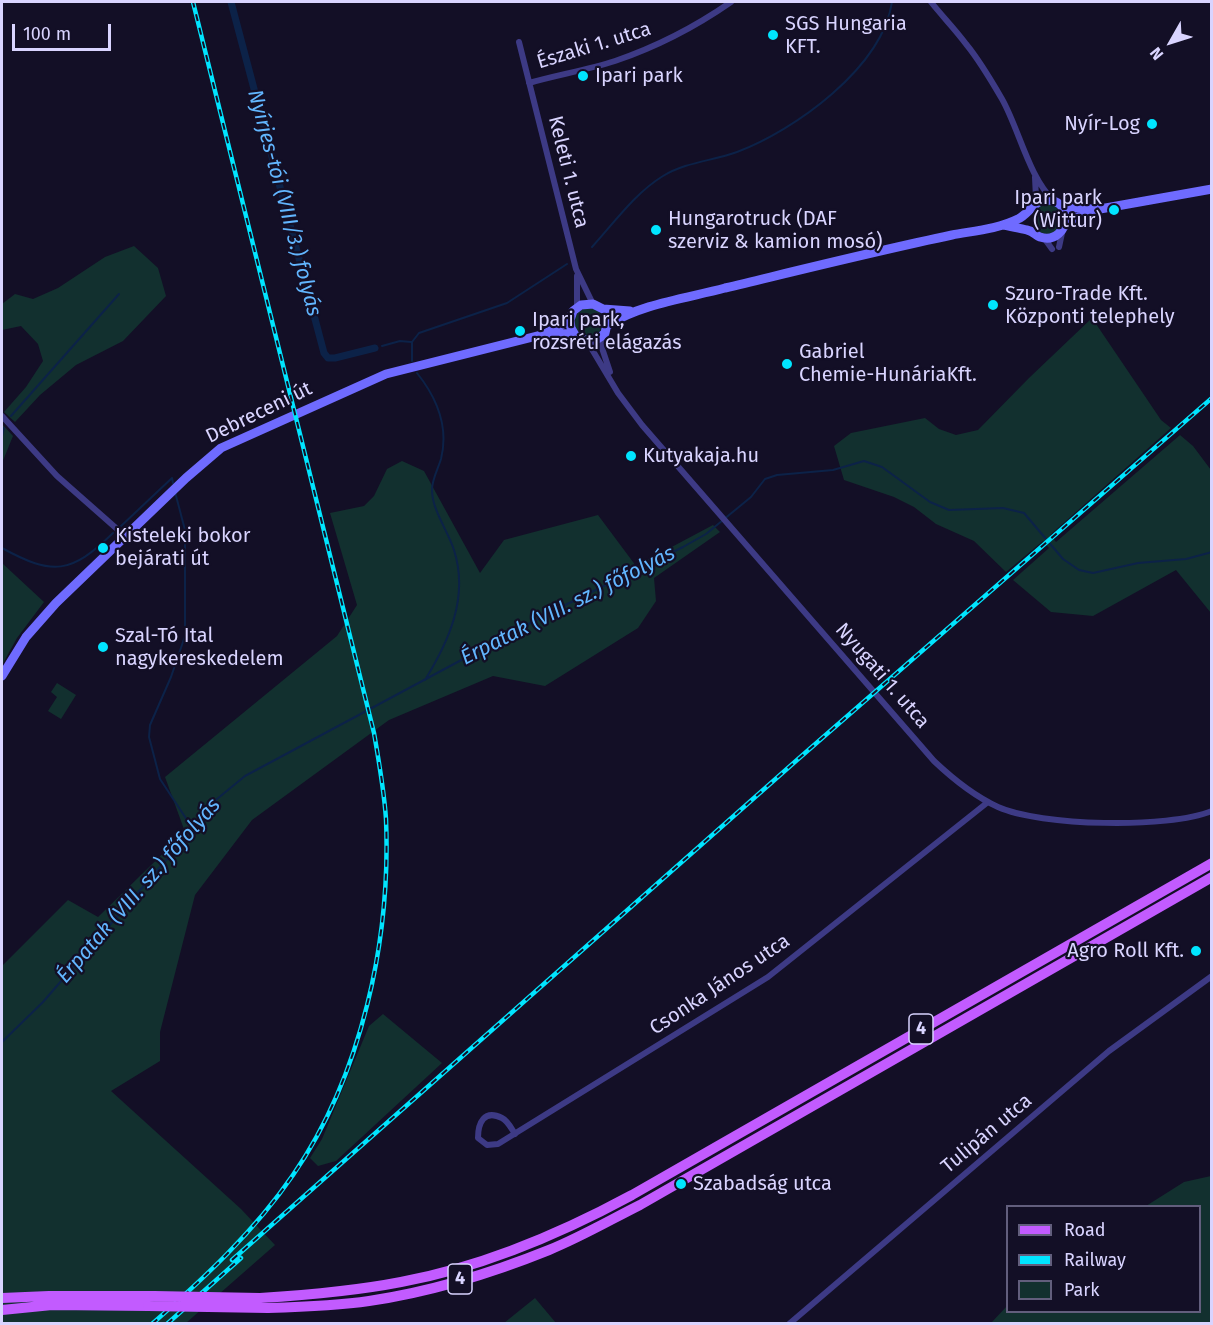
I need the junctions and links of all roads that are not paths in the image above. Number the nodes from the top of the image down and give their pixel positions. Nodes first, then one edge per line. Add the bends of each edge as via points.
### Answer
1 (730, 2) edge
2 (931, 2) edge
3 (519, 42) dead end
4 (529, 83) junction
5 (1035, 173) junction
6 (1212, 189) edge
7 (1058, 204) junction
8 (1031, 209) junction
9 (1100, 209) junction
10 (1003, 225) junction
11 (1065, 226) junction
12 (1033, 232) junction
13 (1044, 238) junction
14 (576, 269) junction
15 (593, 304) junction
16 (577, 308) junction
17 (603, 309) junction
18 (636, 311) junction
19 (570, 320) junction
20 (608, 325) junction
21 (545, 334) junction
22 (575, 335) junction
23 (602, 336) junction
24 (587, 341) junction
25 (615, 387) junction
26 (2, 416) edge
27 (125, 536) junction
28 (2, 676) edge
29 (988, 802) junction
30 (1212, 811) edge
31 (1212, 863) edge
32 (1212, 877) edge
33 (1212, 976) edge
34 (515, 1134) junction
35 (2, 1298) edge
36 (2, 1310) edge
37 (789, 1323) edge

1 - 4 street, Északi 1. utca via 687,30 644,50
2 - 5 street via 989,76 1014,121
3 - 4 street, Keleti 1. utca
4 - 14 street, Keleti 1. utca
5 - 7 street via 1043,189
5 - 8 street via 1036,198
6 - 9 street
7 - 8 street via 1044,200
7 - 9 street
7 - 11 street
8 - 10 street
8 - 12 street via 1028,223
9 - 11 street
10 - 12 street
10 - 18 street via 851,257
11 - 13 street via 1055,236
11 - 13 street via 1056,248
12 - 13 street
14 - 15 street
14 - 16 street
15 - 16 street
15 - 17 street
16 - 19 street
17 - 18 street
17 - 20 street
18 - 20 street
19 - 21 street
19 - 22 street
20 - 23 street
21 - 22 street
21 - 27 street, Debreceni út via 386,374 231,442 206,459
22 - 24 street
23 - 24 street
23 - 25 street, Nyugati 1. utca
24 - 25 street, Nyugati 1. utca
25 - 29 street, Nyugati 1. utca via 642,425 934,761
26 - 27 street via 57,476
27 - 28 street, Debreceni út via 26,637
29 - 30 street, Nyugati 1. utca via 1037,818 1095,823 1181,818
29 - 34 street, Csonka János utca via 768,977
31 - 35 main road, 4, bridge via 632,1195 498,1256 404,1282 314,1295
32 - 36 main road, 4, bridge via 649,1200 577,1238 503,1267 369,1301 316,1306 52,1305
33 - 37 street, Tulipán utca via 1109,1052
34 - 34 street, Csonka János utca via 498,1144 487,1145 478,1138 479,1123 492,1116 501,1118

